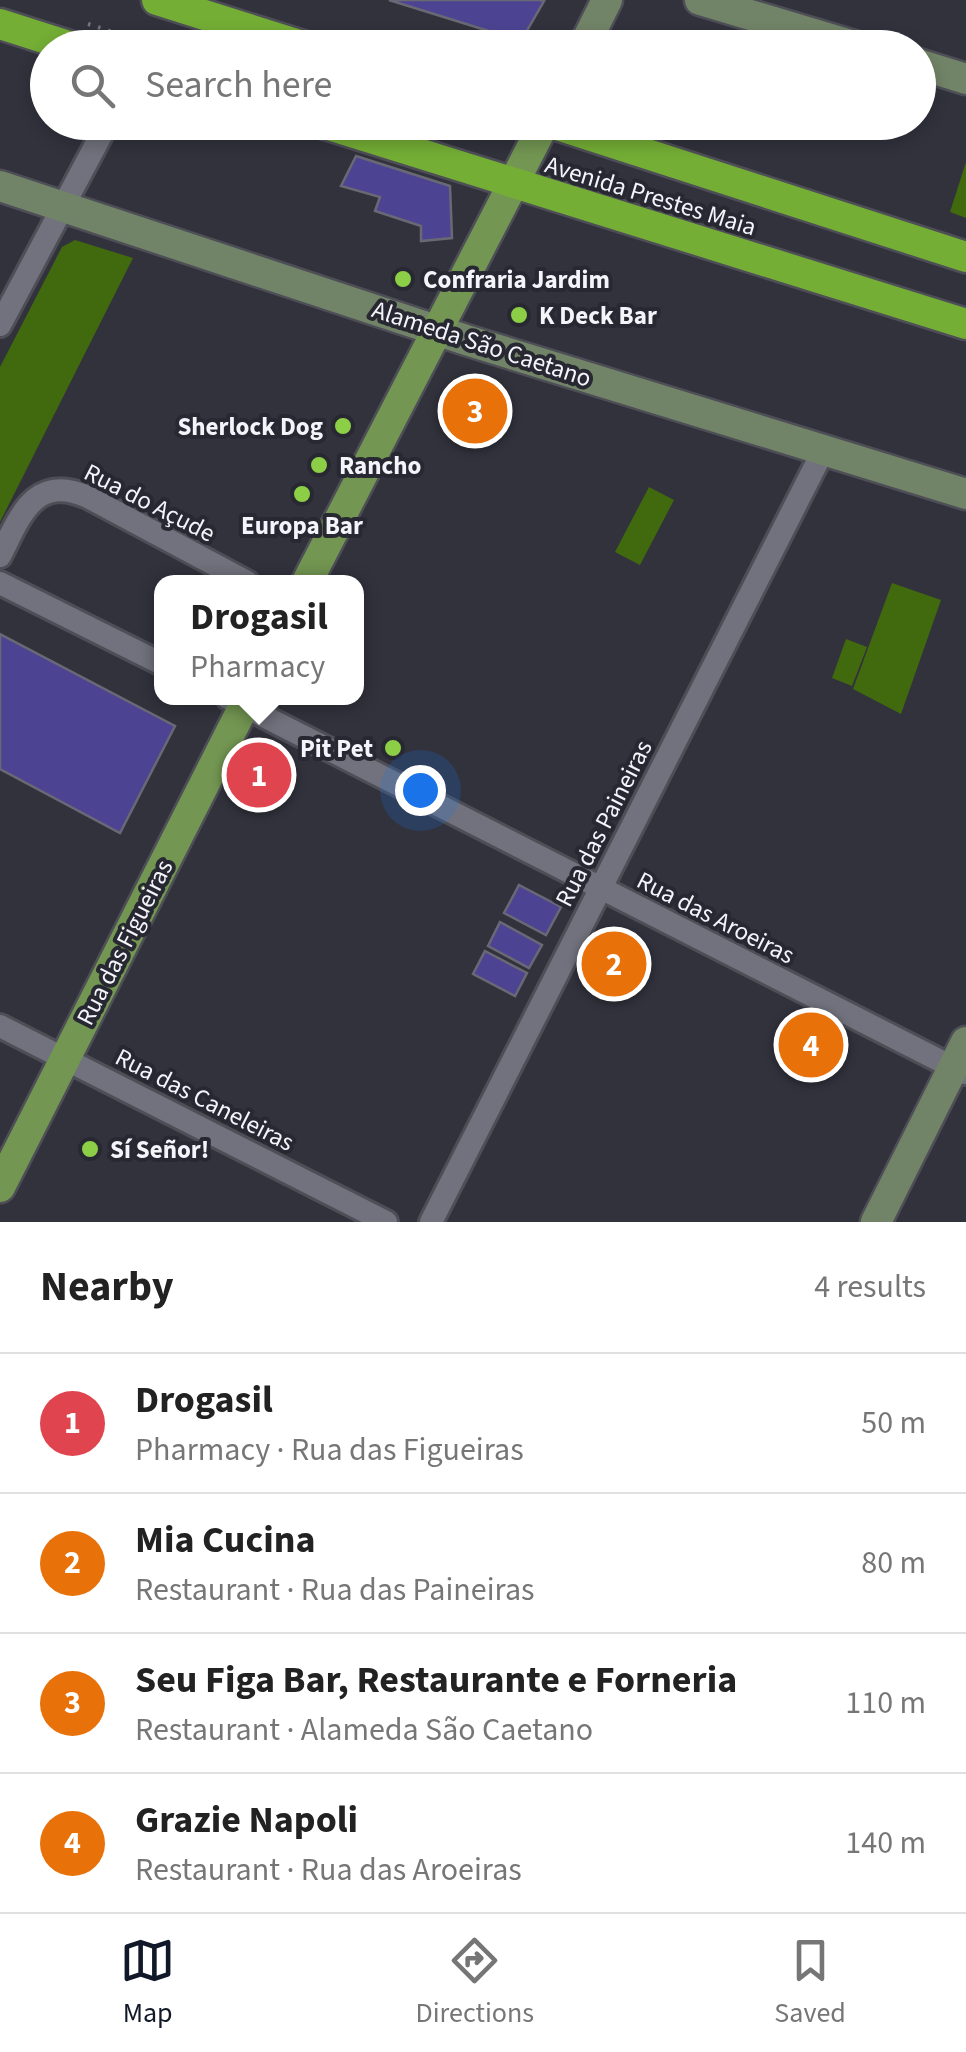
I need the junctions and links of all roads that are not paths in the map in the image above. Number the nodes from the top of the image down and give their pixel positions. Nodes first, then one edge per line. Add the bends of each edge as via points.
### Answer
1 (608, 0) edge
2 (700, 0) edge
3 (162, 1) edge
4 (0, 24) edge
5 (253, 30) edge
6 (592, 30) edge
7 (801, 30) edge
8 (30, 34) edge
9 (936, 69) edge
10 (966, 78) edge
11 (98, 140) edge
12 (376, 140) edge
13 (537, 140) edge
14 (603, 140) edge
15 (514, 183) junction
16 (0, 186) edge
17 (62, 206) junction
18 (966, 257) edge
19 (966, 324) edge
20 (0, 325) edge
21 (438, 330) junction
22 (824, 449) junction
23 (966, 494) edge
24 (0, 556) edge
25 (234, 575) edge
26 (312, 575) edge
27 (0, 583) edge
28 (154, 660) edge
29 (238, 705) edge
30 (250, 705) edge
31 (600, 888) junction
32 (0, 1026) edge
33 (65, 1058) junction
34 (962, 1062) edge
35 (0, 1188) edge
36 (386, 1222) edge
37 (431, 1222) edge
38 (876, 1222) edge

1 - 6 main road
2 - 7 main road
3 - 5 highway
4 - 8 highway
9 - 10 main road
11 - 17 street
12 - 15 highway, Avenida Prestes Maia
13 - 15 main road
14 - 18 highway, Avenida Prestes Maia
15 - 19 highway, Avenida Prestes Maia
15 - 21 main road
16 - 17 main road, Alameda São Caetano
17 - 20 street
17 - 21 main road, Alameda São Caetano
21 - 22 main road, Alameda São Caetano
21 - 26 main road
22 - 23 main road, Alameda São Caetano
22 - 31 street, Rua das Paineiras
24 - 25 street, Rua do Açude via 33,499 64,489
27 - 28 street
29 - 33 main road, Rua das Figueiras
30 - 31 street, Rua das Aroeiras
31 - 34 street, Rua das Aroeiras
31 - 37 street, Rua das Paineiras
32 - 33 street, Rua das Caneleiras
33 - 35 main road, Rua das Figueiras
33 - 36 street, Rua das Caneleiras
34 - 38 main road

